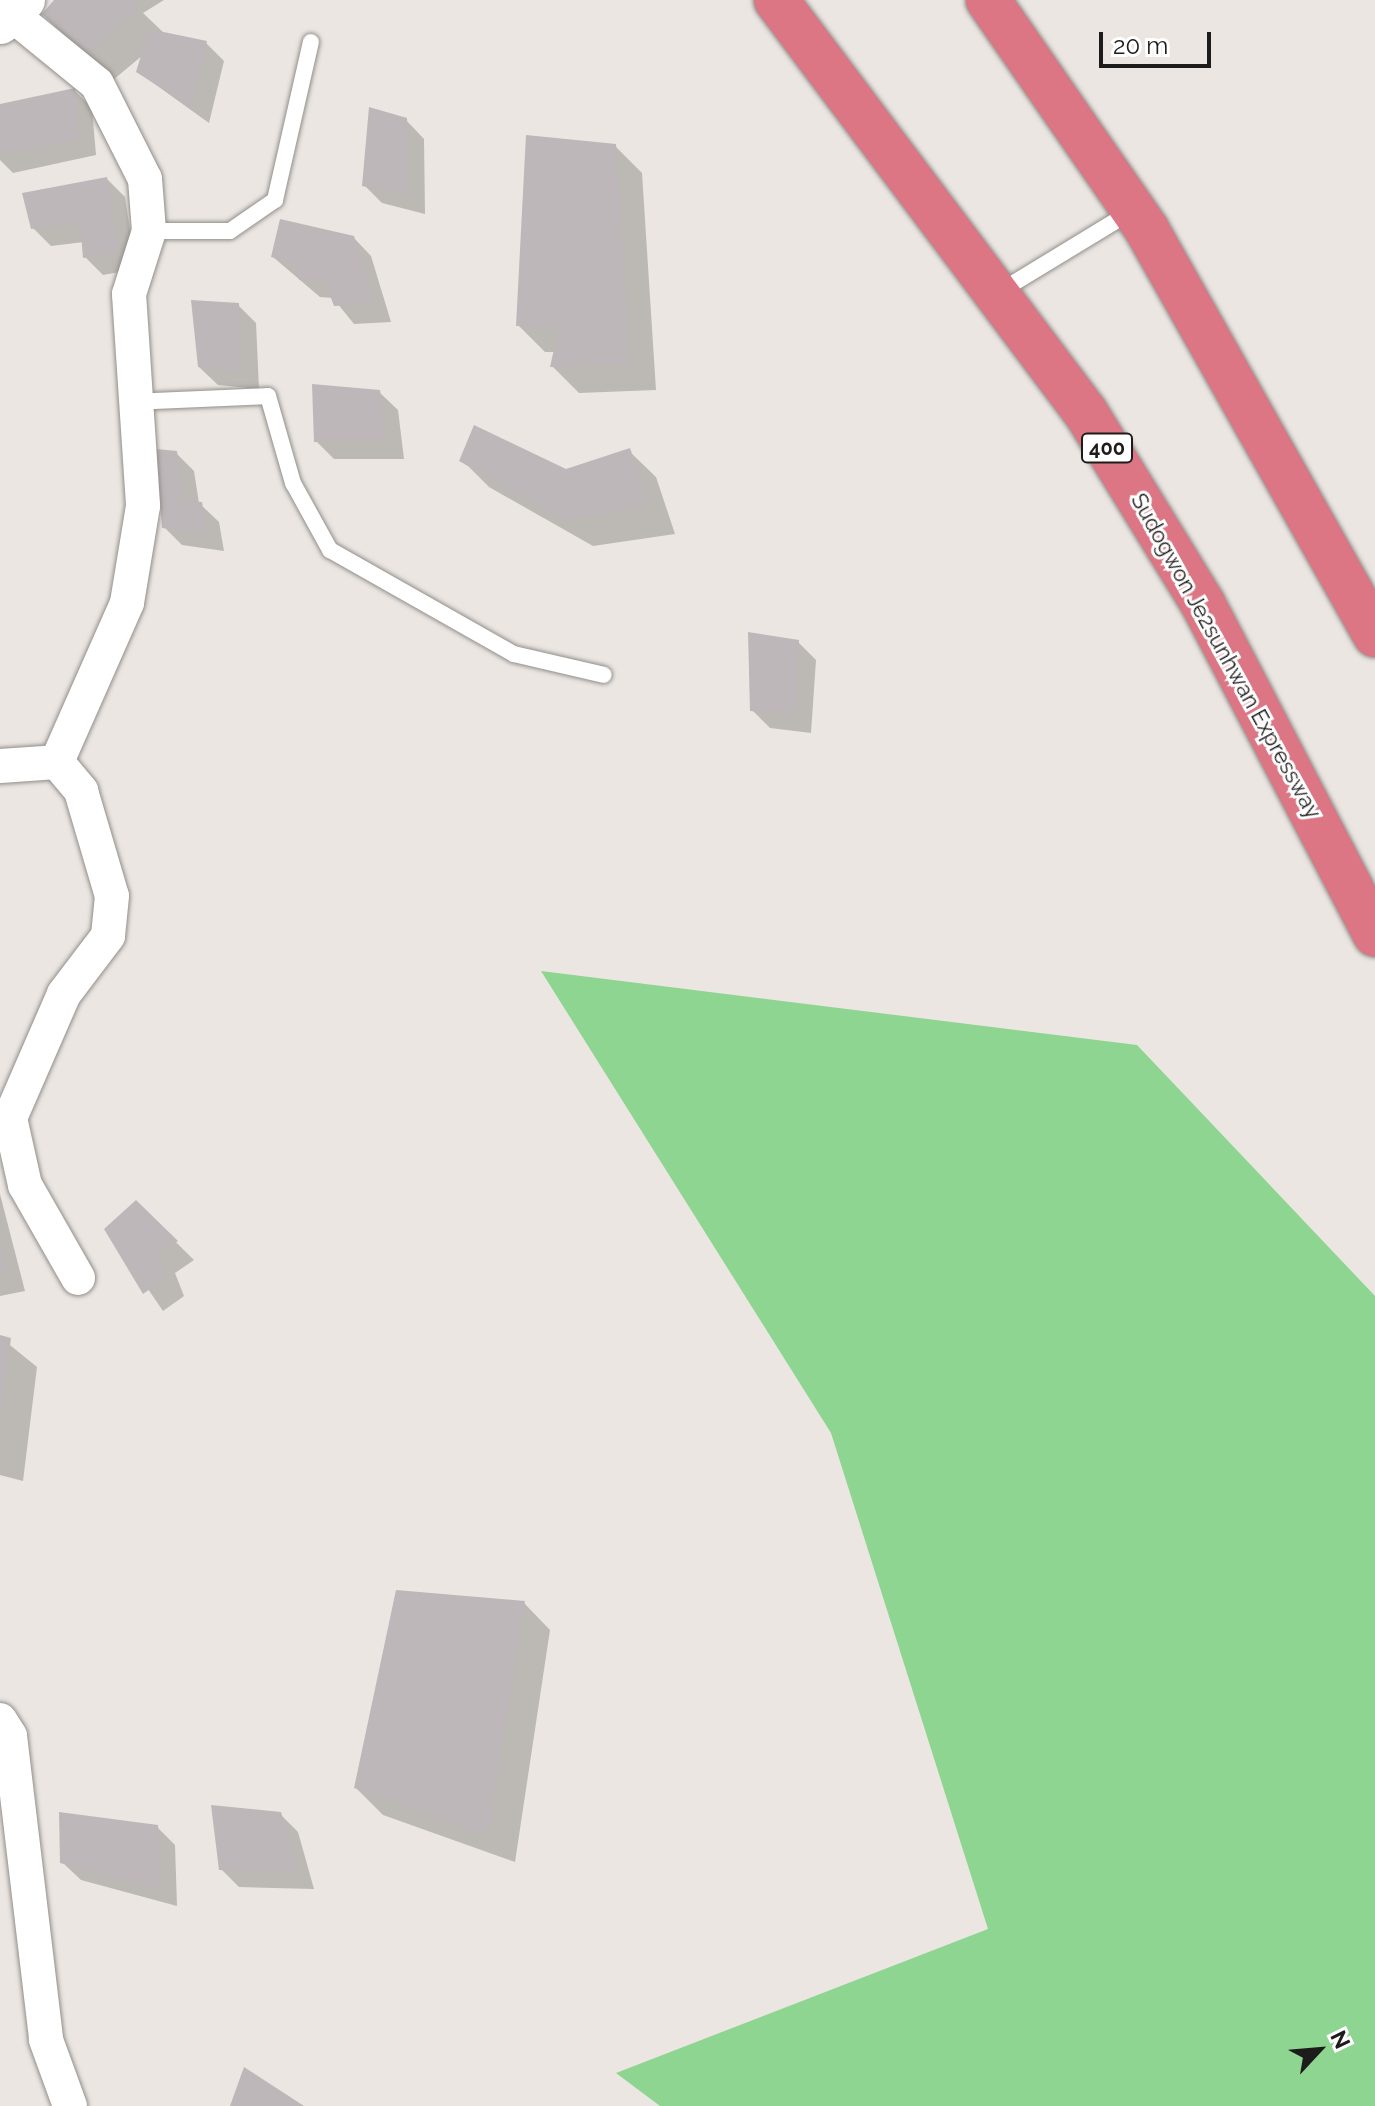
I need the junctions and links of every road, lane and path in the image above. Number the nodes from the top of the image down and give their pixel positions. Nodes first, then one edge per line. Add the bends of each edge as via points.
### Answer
1 (776, 0) edge
2 (988, 0) edge
3 (11, 12) edge
4 (311, 42) dead end
5 (1134, 210) junction
6 (149, 231) junction
7 (999, 292) junction
8 (132, 402) junction
9 (1375, 635) edge
10 (604, 675) dead end
11 (57, 762) junction
12 (0, 766) edge
13 (1375, 935) edge
14 (78, 1278) dead end
15 (0, 1720) edge
16 (70, 2106) edge

1 - 7 highway, Sudogwon Je2sunhwan Expressway / 400
2 - 5 highway
3 - 6 street via 97,84 145,179
4 - 6 lane via 275,200 230,231
5 - 7 lane
5 - 9 highway via 1285,464
6 - 8 street via 129,294
7 - 13 highway, Sudogwon Je2sunhwan Expressway / 400 via 1086,413 1202,602
8 - 10 lane via 268,396 293,483 330,550 514,654
8 - 11 street via 143,506 127,603
11 - 12 street
11 - 14 street via 81,791 112,896 108,936 64,994 10,1118 25,1185
15 - 16 street via 10,1736 46,2040

